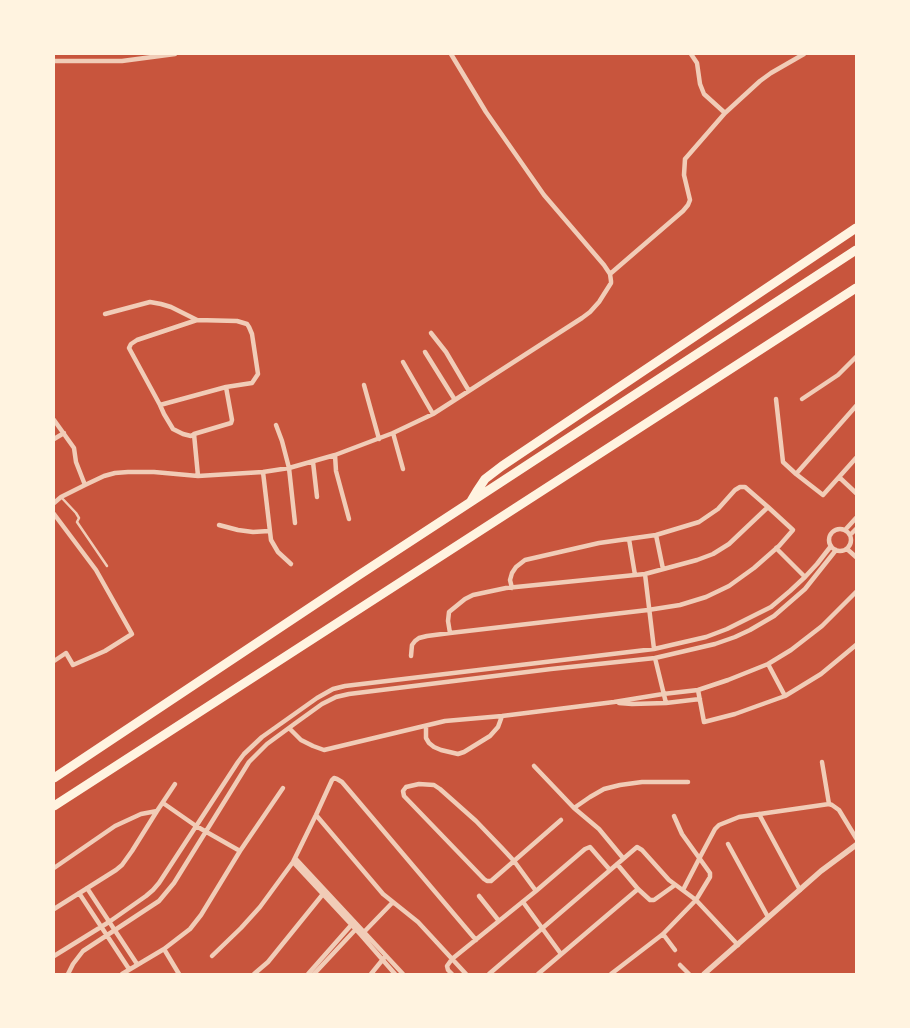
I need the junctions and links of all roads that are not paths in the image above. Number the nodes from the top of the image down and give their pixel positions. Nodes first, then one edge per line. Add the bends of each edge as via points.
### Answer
1 (99, 54) edge
2 (175, 54) edge
3 (451, 54) edge
4 (692, 54) edge
5 (804, 54) edge
6 (155, 56) edge
7 (54, 61) edge
8 (100, 61) junction
9 (725, 113) junction
10 (856, 228) edge
11 (856, 250) edge
12 (610, 274) junction
13 (856, 288) edge
14 (106, 314) dead end
15 (197, 320) junction
16 (431, 333) dead end
17 (425, 352) dead end
18 (856, 357) edge
19 (403, 362) dead end
20 (364, 384) dead end
21 (226, 387) junction
22 (469, 391) junction
23 (776, 399) dead end
24 (802, 399) dead end
25 (455, 400) junction
26 (160, 405) junction
27 (856, 406) edge
28 (433, 414) junction
29 (54, 420) edge
30 (276, 425) dead end
31 (64, 433) junction
32 (393, 433) junction
33 (194, 434) junction
34 (54, 439) edge
35 (379, 439) junction
36 (335, 456) junction
37 (856, 458) edge
38 (313, 462) junction
39 (289, 468) junction
40 (404, 470) dead end
41 (263, 472) junction
42 (796, 474) junction
43 (198, 476) junction
44 (839, 477) junction
45 (85, 485) junction
46 (856, 493) edge
47 (54, 494) edge
48 (317, 497) dead end
49 (60, 498) junction
50 (54, 503) edge
51 (470, 504) junction
52 (768, 507) junction
53 (54, 514) edge
54 (856, 518) edge
55 (349, 519) dead end
56 (295, 523) dead end
57 (220, 525) dead end
58 (856, 528) edge
59 (845, 530) junction
60 (269, 531) junction
61 (656, 535) junction
62 (850, 535) junction
63 (629, 539) junction
64 (851, 541) junction
65 (856, 545) edge
66 (831, 546) junction
67 (776, 548) junction
68 (847, 549) junction
69 (836, 550) junction
70 (856, 557) edge
71 (291, 564) dead end
72 (107, 566) dead end
73 (662, 569) junction
74 (645, 574) junction
75 (635, 575) junction
76 (805, 577) junction
77 (512, 588) junction
78 (856, 592) edge
79 (648, 610) junction
80 (450, 633) junction
81 (856, 645) edge
82 (654, 649) junction
83 (411, 656) dead end
84 (655, 658) junction
85 (54, 661) edge
86 (550, 661) junction
87 (768, 664) junction
88 (551, 669) junction
89 (361, 685) junction
90 (698, 690) junction
91 (363, 693) junction
92 (663, 694) junction
93 (785, 696) junction
94 (700, 699) junction
95 (614, 702) junction
96 (666, 703) junction
97 (293, 715) junction
98 (502, 716) junction
99 (297, 722) junction
100 (426, 726) junction
101 (289, 728) junction
102 (822, 762) dead end
103 (534, 766) dead end
104 (54, 778) edge
105 (688, 782) dead end
106 (175, 784) dead end
107 (283, 788) dead end
108 (163, 803) junction
109 (828, 804) junction
110 (54, 806) edge
111 (574, 808) junction
112 (157, 811) junction
113 (759, 814) junction
114 (316, 815) junction
115 (674, 816) dead end
116 (561, 820) dead end
117 (196, 826) junction
118 (206, 832) junction
119 (856, 838) edge
120 (728, 844) dead end
121 (856, 845) edge
122 (240, 850) junction
123 (623, 858) junction
124 (699, 859) junction
125 (294, 860) junction
126 (514, 861) junction
127 (617, 864) junction
128 (54, 868) edge
129 (610, 870) junction
130 (675, 885) junction
131 (87, 888) junction
132 (638, 889) junction
133 (684, 890) junction
134 (800, 890) junction
135 (536, 891) junction
136 (79, 893) junction
137 (324, 893) junction
138 (479, 896) dead end
139 (696, 900) junction
140 (393, 902) junction
141 (523, 902) junction
142 (54, 909) edge
143 (768, 917) junction
144 (499, 921) junction
145 (109, 922) junction
146 (355, 926) junction
147 (100, 927) junction
148 (542, 928) junction
149 (115, 930) junction
150 (363, 933) junction
151 (663, 934) junction
152 (106, 936) junction
153 (476, 940) junction
154 (738, 945) junction
155 (164, 949) junction
156 (675, 950) dead end
157 (561, 954) junction
158 (54, 956) edge
159 (212, 956) dead end
160 (384, 958) junction
161 (452, 959) junction
162 (137, 964) junction
163 (680, 965) dead end
164 (128, 970) junction
165 (68, 974) edge
166 (122, 974) edge
167 (179, 974) edge
168 (254, 974) edge
169 (308, 974) edge
170 (314, 974) edge
171 (371, 974) edge
172 (395, 974) edge
173 (403, 974) edge
174 (452, 974) edge
175 (466, 974) edge
176 (489, 974) edge
177 (538, 974) edge
178 (611, 974) edge
179 (689, 974) edge
180 (704, 974) edge

1 - 8 street
2 - 6 street
3 - 12 street via 486,112 544,195
4 - 9 street via 704,94
5 - 9 street via 760,81
6 - 8 street via 122,62
7 - 8 street
9 - 12 street via 685,159 688,205
10 - 51 highway via 502,466 485,479
11 - 51 highway
12 - 22 street via 611,284 590,312
13 - 110 highway
14 - 15 street via 150,302 171,307
15 - 21 street via 237,321 248,325 251,330 258,374 252,383
15 - 26 street via 137,340 129,348
16 - 22 street
17 - 25 street
18 - 24 street
19 - 28 street
20 - 35 street
21 - 26 street
21 - 33 street via 231,423
22 - 25 street
23 - 42 street via 782,459
25 - 28 street
26 - 33 street via 173,429 187,435
27 - 42 street
28 - 32 street
29 - 31 street
30 - 39 street
31 - 34 street
31 - 45 street via 74,448
32 - 35 street
32 - 40 street
33 - 43 street
35 - 36 street
36 - 38 street
36 - 55 street
37 - 44 street
38 - 39 street
38 - 48 street
39 - 41 street
39 - 56 street
41 - 43 street
41 - 60 street
42 - 44 street via 823,495
43 - 45 street via 128,472 104,476
44 - 46 street
45 - 49 street
47 - 49 street
49 - 50 street
49 - 72 lane via 76,514 77,522
51 - 104 highway
52 - 61 street via 740,487 699,522
52 - 67 street via 793,530
52 - 73 street via 729,544 713,554
53 - 85 street via 96,570 132,634 74,665 66,653
54 - 59 street
57 - 60 street via 253,532
58 - 62 street
59 - 62 street
59 - 66 street via 838,529 832,533 829,539
60 - 71 street via 278,552
61 - 63 street
61 - 73 street
62 - 64 street
63 - 75 street
63 - 77 street via 525,560 512,573
64 - 65 street
64 - 68 street
66 - 69 street
66 - 76 street
67 - 76 street
67 - 79 street via 729,586 680,605
68 - 69 street
68 - 70 street
69 - 84 street via 805,589 774,616 735,637
73 - 74 street
74 - 75 street
74 - 79 street
75 - 77 street
76 - 82 street via 771,607 746,621 706,637
77 - 80 street via 465,599 448,614
78 - 87 street via 808,638
79 - 80 street
79 - 82 street
80 - 83 street via 419,638 412,645
81 - 93 street via 821,674
82 - 86 street
84 - 88 street
84 - 92 street
86 - 88 street
86 - 89 street
87 - 90 street
87 - 93 street
88 - 91 street
89 - 91 street
89 - 97 street via 333,689
90 - 92 street
90 - 94 street
91 - 99 street via 349,694 322,704
92 - 95 street
92 - 96 street
93 - 94 street via 704,722
94 - 96 street
95 - 96 street
95 - 98 street
97 - 99 street
97 - 117 street via 244,754
98 - 100 street
98 - 100 street via 490,736 458,754 429,743
99 - 101 street
100 - 101 street via 324,750 301,740
101 - 118 street via 249,762
102 - 109 street
103 - 111 street
105 - 111 street via 620,785 604,789
106 - 108 street
107 - 122 street
108 - 112 street
108 - 117 street
109 - 113 street
109 - 119 street via 839,810
111 - 123 street via 599,829
112 - 128 street via 141,814 115,826
112 - 131 street via 122,865
113 - 124 street via 719,824
113 - 134 street
114 - 125 street
114 - 140 street
114 - 153 street via 332,780 342,782
115 - 124 street
116 - 126 street
117 - 118 street
117 - 145 street via 153,890
118 - 122 street
118 - 149 street via 159,902
120 - 143 street
121 - 134 street
122 - 155 street via 201,915 190,929
123 - 127 street
123 - 130 street via 641,848
124 - 133 street
124 - 139 street via 710,875
125 - 137 street
125 - 159 street via 260,907
126 - 126 street via 486,881 404,796 404,788 434,785 476,821
126 - 135 street
127 - 129 street
127 - 132 street
129 - 135 street via 588,847
129 - 148 street
130 - 132 street via 652,900
130 - 133 street
131 - 136 street
131 - 145 street
132 - 157 street
133 - 139 street
134 - 143 street
135 - 141 street
136 - 142 street
136 - 147 street
137 - 146 street
137 - 168 street via 268,962
138 - 144 street
139 - 151 street
139 - 154 street
140 - 150 street
140 - 161 street via 418,922
141 - 144 street
141 - 148 street
143 - 154 street
144 - 153 street
145 - 147 street
145 - 149 street
146 - 150 street
146 - 169 street
146 - 170 street
147 - 152 street
147 - 158 street
148 - 157 street
148 - 176 street
149 - 152 street
149 - 162 street
150 - 160 street
151 - 156 street
151 - 178 street
152 - 164 street
152 - 165 street via 82,951
153 - 161 street
154 - 180 street
155 - 162 street
155 - 167 street
157 - 177 street
160 - 171 street
160 - 172 street
160 - 173 street
161 - 174 street via 447,966
161 - 175 street
162 - 164 street
163 - 179 street
164 - 166 street

